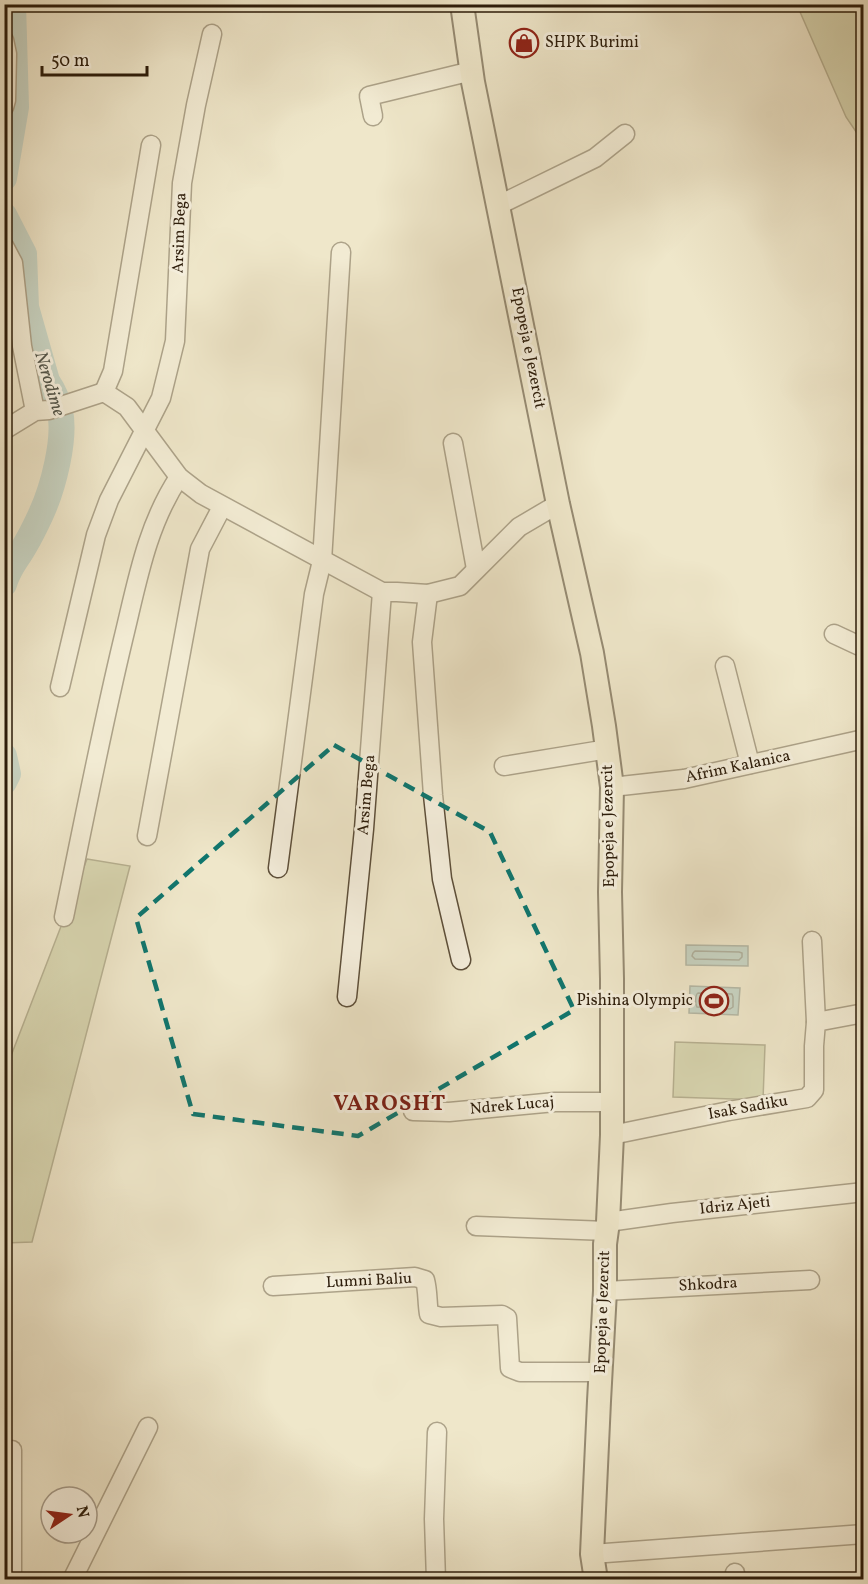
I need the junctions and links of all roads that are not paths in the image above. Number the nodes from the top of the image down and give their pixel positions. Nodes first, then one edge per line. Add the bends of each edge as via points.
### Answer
1 (462, 4) edge
2 (212, 33) dead end
3 (4, 40) edge
4 (472, 71) junction
5 (4, 107) edge
6 (373, 116) dead end
7 (625, 134) dead end
8 (151, 146) dead end
9 (499, 205) junction
10 (4, 246) edge
11 (341, 252) dead end
12 (104, 392) junction
13 (42, 411) junction
14 (144, 429) junction
15 (4, 430) edge
16 (453, 443) dead end
17 (178, 477) junction
18 (558, 504) junction
19 (222, 507) junction
20 (322, 561) junction
21 (476, 568) junction
22 (381, 592) junction
23 (428, 594) junction
24 (834, 634) dead end
25 (864, 648) edge
26 (724, 666) dead end
27 (60, 687) dead end
28 (864, 739) edge
29 (608, 749) junction
30 (750, 764) junction
31 (504, 766) dead end
32 (612, 787) junction
33 (147, 836) dead end
34 (278, 868) dead end
35 (64, 917) dead end
36 (812, 941) dead end
37 (461, 960) dead end
38 (347, 997) dead end
39 (864, 1013) edge
40 (816, 1022) junction
41 (611, 1102) junction
42 (413, 1112) dead end
43 (612, 1135) junction
44 (864, 1192) edge
45 (476, 1226) dead end
46 (607, 1226) junction
47 (810, 1280) dead end
48 (273, 1286) dead end
49 (605, 1291) junction
50 (601, 1372) junction
51 (148, 1427) dead end
52 (437, 1432) dead end
53 (12, 1450) dead end
54 (864, 1534) edge
55 (592, 1554) junction
56 (12, 1580) edge
57 (72, 1580) edge
58 (436, 1580) edge
59 (596, 1580) edge

1 - 4 main road, Epopeja e Jezercit
2 - 14 street, Arsim Bega via 182,183 175,341 161,398
3 - 5 street
4 - 6 street via 369,96
4 - 9 main road, Epopeja e Jezercit
7 - 9 street via 595,158
8 - 12 street via 113,371
9 - 18 main road, Epopeja e Jezercit
10 - 13 street via 13,262 22,346
11 - 20 street
12 - 13 street
12 - 14 street via 127,407
13 - 15 street
14 - 17 street
14 - 27 street, Arsim Bega via 96,535
16 - 21 street
17 - 19 street
17 - 35 street via 146,545
18 - 21 street via 519,527
18 - 29 main road, Epopeja e Jezercit via 592,653
19 - 20 street
19 - 33 street via 200,549
20 - 22 street
20 - 34 street via 314,594
21 - 23 street via 460,585
22 - 23 street
22 - 38 street, Arsim Bega
23 - 37 street via 422,642 433,795 442,879
24 - 25 street
26 - 30 street
28 - 30 street, Afrim Kalanica
29 - 31 street
29 - 32 main road, Epopeja e Jezercit
30 - 32 street, Afrim Kalanica via 684,779
32 - 41 main road, Epopeja e Jezercit
36 - 40 street, Isak Sadiku
39 - 40 street
40 - 43 street, Isak Sadiku via 814,1090 807,1098
41 - 42 street, Ndrek Lucaj
41 - 43 main road, Epopeja e Jezercit
43 - 46 main road, Epopeja e Jezercit
44 - 46 street, Idriz Ajeti via 672,1213
45 - 46 street, Idriz Ajeti via 555,1230
46 - 49 main road, Epopeja e Jezercit
47 - 49 street, Shkodra
48 - 50 street, Lumni Baliu via 415,1277 425,1280 429,1314 507,1318 510,1368 520,1372
49 - 50 main road, Epopeja e Jezercit
50 - 55 main road, Epopeja e Jezercit
51 - 57 street
52 - 58 street
53 - 56 street
54 - 55 street
55 - 59 main road, Epopeja e Jezercit

